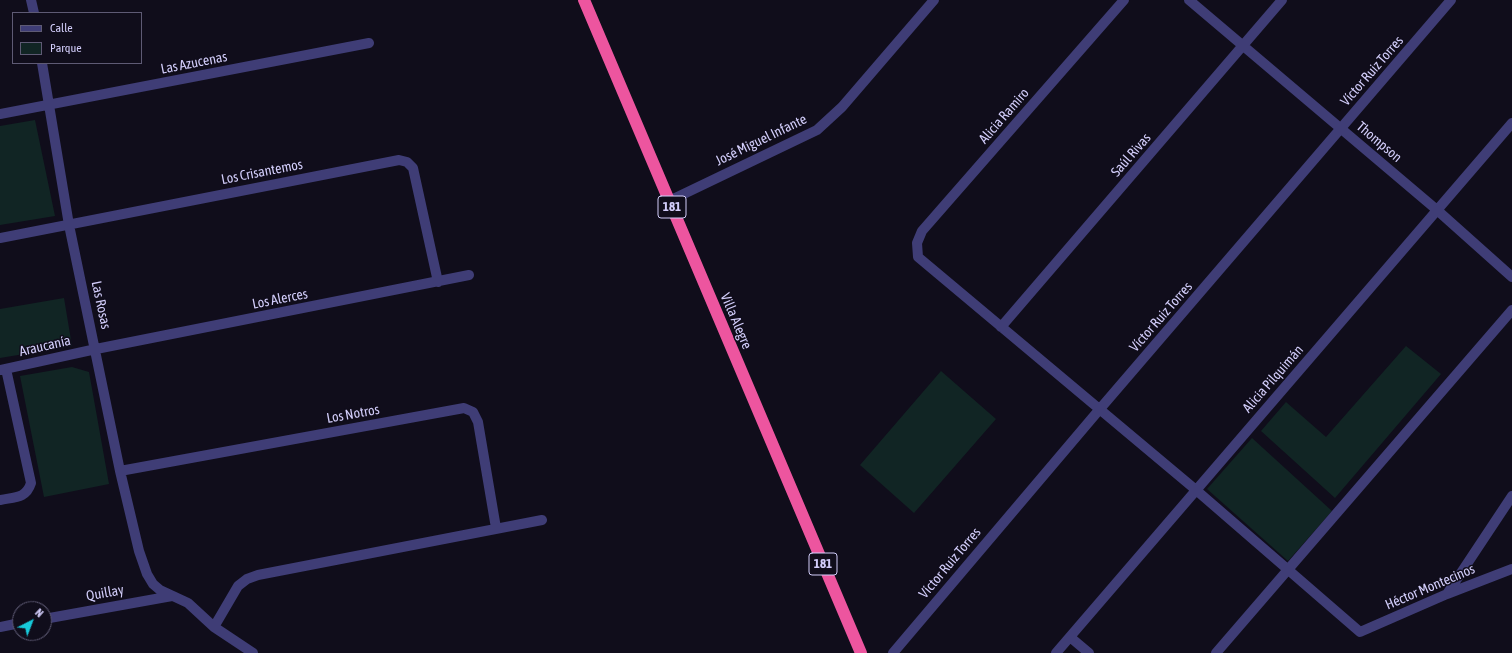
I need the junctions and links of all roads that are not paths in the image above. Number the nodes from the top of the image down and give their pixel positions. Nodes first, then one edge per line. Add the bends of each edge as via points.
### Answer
1 (32, 0) edge
2 (584, 0) edge
3 (934, 0) edge
4 (1124, 0) edge
5 (1189, 0) edge
6 (1282, 0) edge
7 (1451, 0) edge
8 (34, 12) edge
9 (369, 43) dead end
10 (1244, 46) junction
11 (42, 64) edge
12 (48, 105) junction
13 (0, 114) edge
14 (1512, 122) edge
15 (1341, 128) junction
16 (669, 201) junction
17 (1437, 210) junction
18 (69, 225) junction
19 (0, 238) edge
20 (469, 275) dead end
21 (1512, 277) edge
22 (438, 282) junction
23 (1512, 310) edge
24 (1001, 327) junction
25 (96, 349) junction
26 (3, 370) edge
27 (1099, 410) junction
28 (120, 471) junction
29 (1196, 490) junction
30 (1512, 496) edge
31 (0, 500) edge
32 (542, 520) dead end
33 (496, 528) junction
34 (1512, 569) edge
35 (1288, 571) junction
36 (1447, 594) junction
37 (172, 596) junction
38 (52, 618) edge
39 (12, 625) edge
40 (0, 627) edge
41 (214, 627) junction
42 (1070, 637) junction
43 (254, 653) edge
44 (861, 653) edge
45 (893, 653) edge
46 (1056, 653) edge
47 (1089, 653) edge
48 (1216, 653) edge

1 - 8 street
2 - 16 highway, Villa Alegre / 181
3 - 16 street, José Miguel Infante via 842,107 817,130
4 - 24 street, Alicia Ramiro via 922,231 917,242 918,257
5 - 10 street, Thompson
6 - 10 street, Saúl Rivas
7 - 15 street, Víctor Ruiz Torres
9 - 12 street, Las Azucenas
10 - 15 street, Thompson
10 - 24 street, Saúl Rivas
11 - 12 street, Las Rosas
12 - 13 street, Las Azucenas
12 - 18 street, Las Rosas
14 - 17 street, Alicia Pilquimán
15 - 17 street, Thompson
15 - 27 street, Víctor Ruiz Torres
16 - 44 highway, Villa Alegre / 181
17 - 21 street, Thompson
17 - 29 street, Alicia Pilquimán
18 - 19 street, Los Crisantemos
18 - 22 street, Los Crisantemos via 399,160 407,162 413,168
18 - 25 street, Las Rosas
20 - 22 street, Los Alerces
22 - 25 street, Los Alerces
23 - 35 street
24 - 27 street
25 - 26 street, Araucanía
25 - 28 street, Las Rosas
26 - 31 street via 30,483 28,491 23,496
27 - 29 street
27 - 45 street, Víctor Ruiz Torres
28 - 33 street, Los Notros via 464,408 473,412 478,422
28 - 37 street, Las Rosas via 147,574 153,584
29 - 35 street
29 - 42 street, Alicia Pilquimán
30 - 36 street
32 - 33 street
33 - 41 street via 258,575 238,586
34 - 36 street, Héctor Montecinos
35 - 36 street, Héctor Montecinos via 1360,632
35 - 48 street
37 - 38 street, Quillay
37 - 41 street, Las Rosas via 188,603
39 - 40 street
41 - 43 street, Las Rosas
42 - 46 street, Alicia Pilquimán
42 - 47 street

